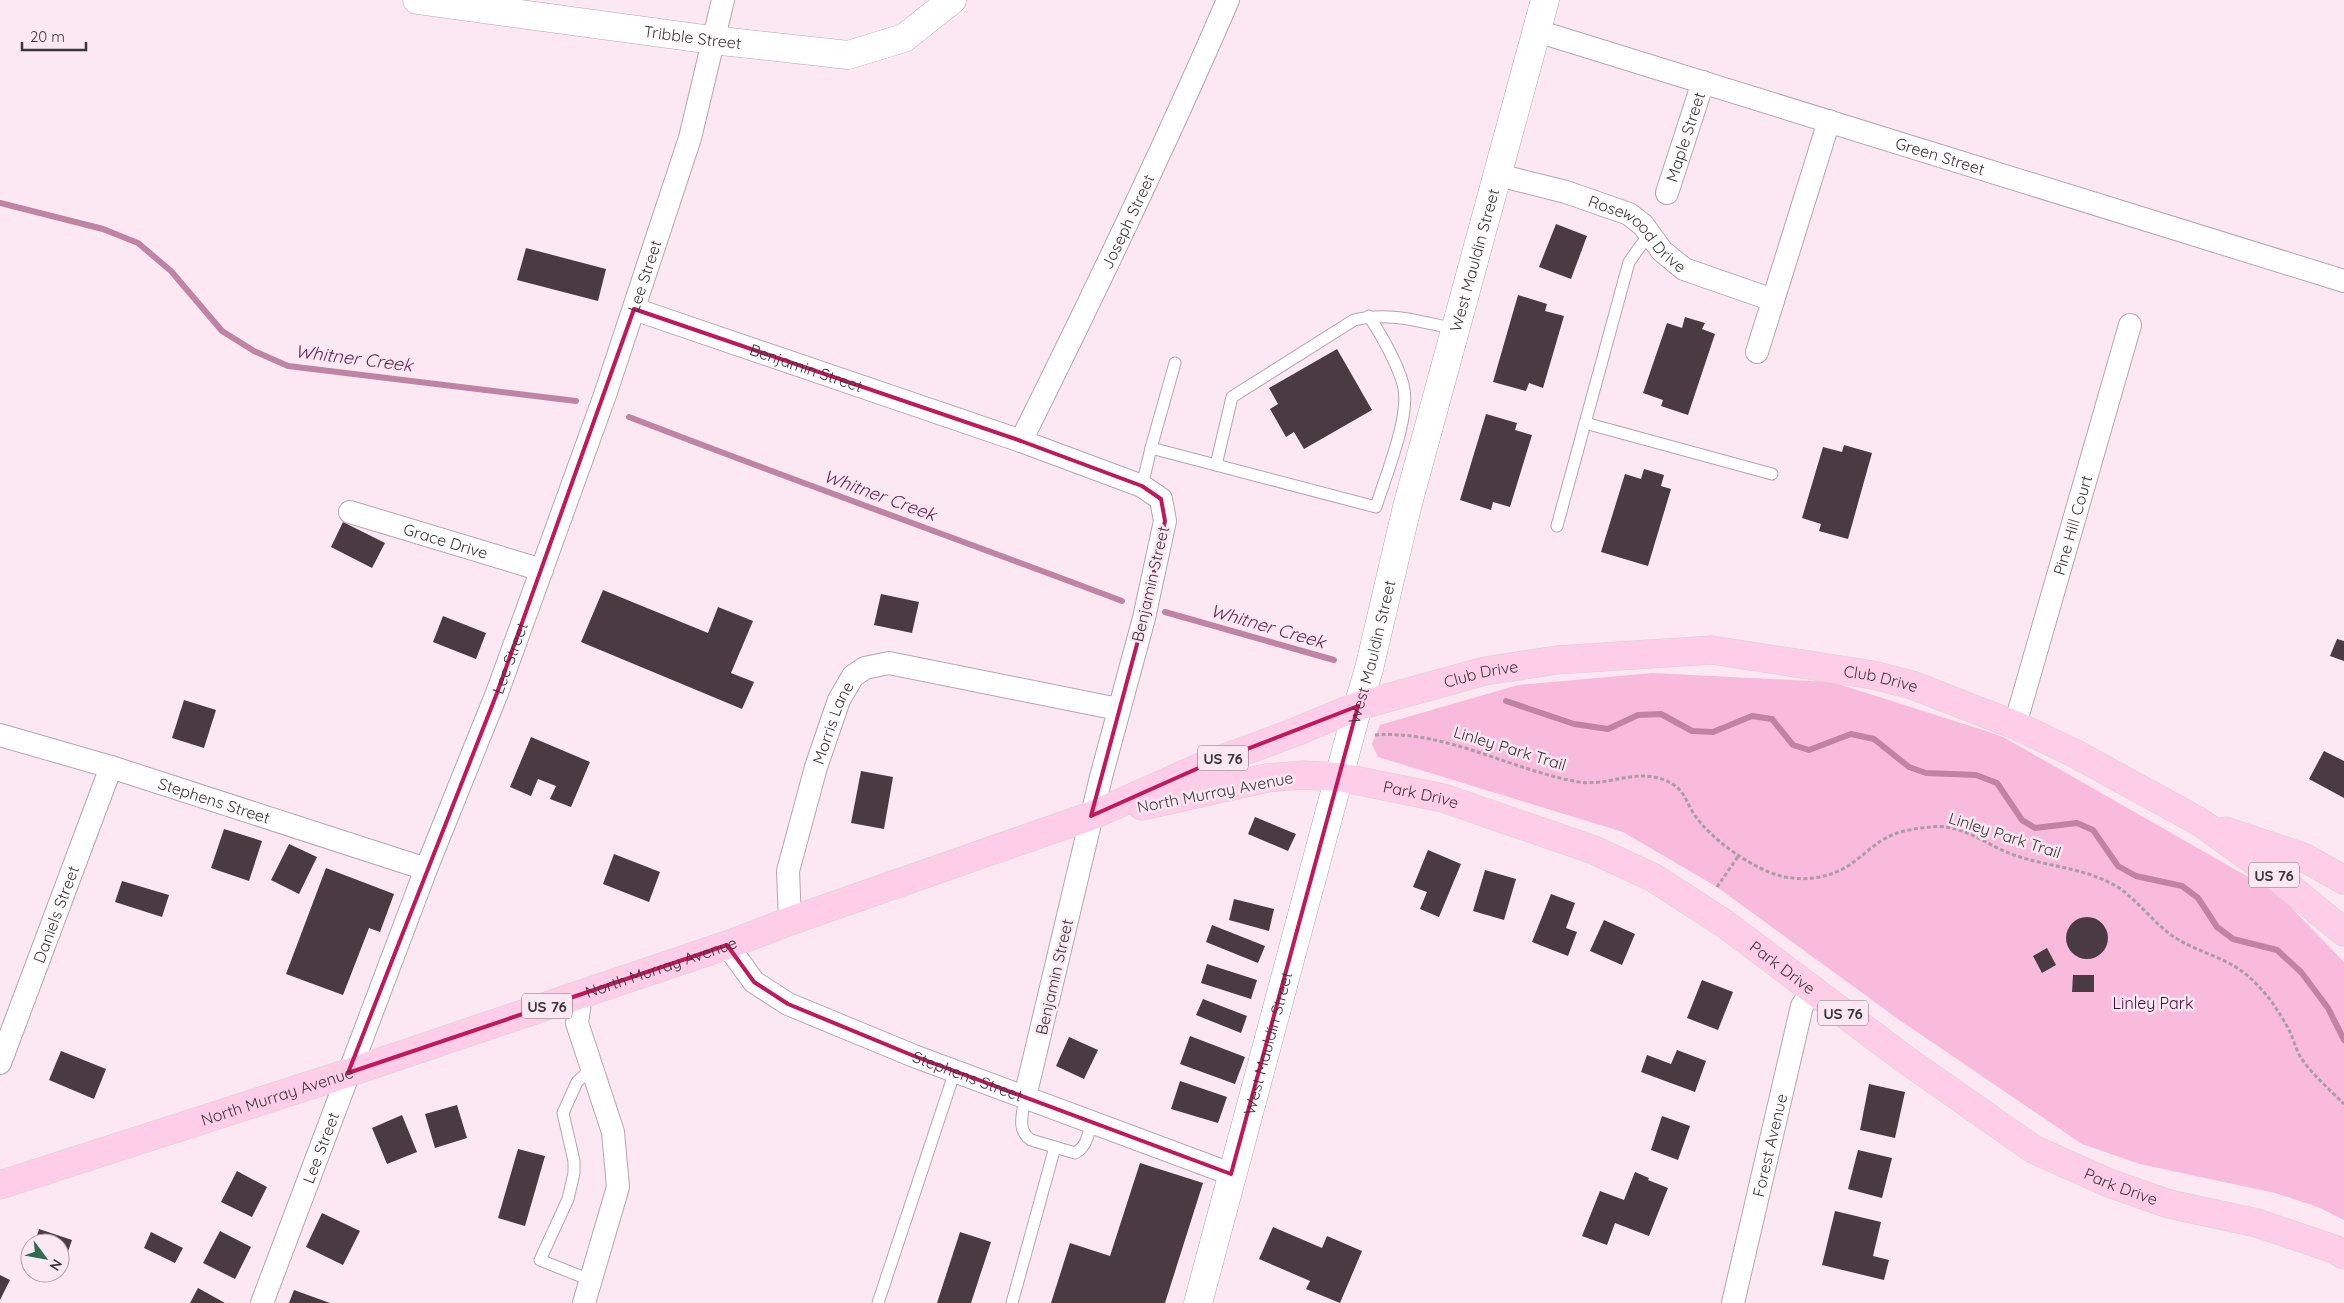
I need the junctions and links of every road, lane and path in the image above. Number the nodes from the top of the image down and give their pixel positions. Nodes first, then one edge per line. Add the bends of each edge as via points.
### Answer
1 (417, 0) edge
2 (723, 0) edge
3 (952, 0) edge
4 (1228, 0) edge
5 (1545, 0) edge
6 (1537, 31) junction
7 (712, 40) junction
8 (1703, 82) junction
9 (1829, 121) junction
10 (1498, 175) junction
11 (1666, 193) dead end
12 (1649, 234) junction
13 (2344, 281) edge
14 (1773, 300) junction
15 (634, 309) junction
16 (1369, 316) junction
17 (2130, 325) dead end
18 (1455, 329) junction
19 (1757, 352) dead end
20 (1174, 363) dead end
21 (1585, 423) junction
22 (1021, 441) junction
23 (1151, 448) junction
24 (1216, 465) junction
25 (1772, 474) dead end
26 (1142, 486) junction
27 (350, 512) dead end
28 (1557, 526) dead end
29 (542, 570) junction
30 (1358, 706) junction
31 (1118, 709) junction
32 (2016, 725) junction
33 (0, 734) edge
34 (1350, 737) junction
35 (111, 767) junction
36 (1339, 777) junction
37 (1091, 816) junction
38 (2200, 822) junction
39 (1739, 855) junction
40 (426, 869) junction
41 (2344, 880) edge
42 (1716, 887) dead end
43 (790, 920) junction
44 (2344, 932) edge
45 (727, 945) junction
46 (1812, 990) junction
47 (581, 995) junction
48 (0, 1063) edge
49 (592, 1069) junction
50 (955, 1071) junction
51 (348, 1073) junction
52 (1025, 1097) junction
53 (2344, 1104) edge
54 (1092, 1122) junction
55 (1055, 1147) junction
56 (1231, 1174) junction
57 (0, 1185) edge
58 (2344, 1254) edge
59 (590, 1280) junction
60 (262, 1303) edge
61 (584, 1303) edge
62 (878, 1303) edge
63 (1012, 1303) edge
64 (1198, 1303) edge
65 (1733, 1303) edge

1 - 7 street, Tribble Street
2 - 7 street, Lee Street
3 - 7 street, Tribble Street via 904,38 848,55
4 - 22 street, Joseph Street via 1082,317
5 - 6 street, West Mauldin Street
6 - 8 street, Green Street
6 - 10 street, West Mauldin Street
7 - 15 street, Lee Street via 690,138
8 - 9 street, Green Street
8 - 11 street, Maple Street
9 - 13 street, Green Street
9 - 14 street
10 - 12 street, Rosewood Drive via 1566,192 1629,214
10 - 18 street, West Mauldin Street
12 - 14 street, Rosewood Drive via 1662,251 1684,269
12 - 21 lane via 1629,262
14 - 19 street
15 - 22 street, Benjamin Street
15 - 29 street, Lee Street
16 - 18 lane via 1394,317
16 - 24 lane via 1354,320 1232,397
16 - 24 lane via 1404,385 1404,415 1376,507
17 - 32 street, Pine Hill Court
18 - 30 street, West Mauldin Street via 1406,507
20 - 23 lane
21 - 25 lane
21 - 28 lane
22 - 26 street, Benjamin Street
23 - 24 lane
23 - 26 lane
26 - 31 street, Benjamin Street via 1161,499 1165,521 1144,618
27 - 29 street, Grace Drive
29 - 40 street, Lee Street via 497,693
30 - 32 main road, Club Drive / US 76 via 1477,674 1548,661 1712,650 1873,675 1912,685
30 - 34 street, West Mauldin Street
30 - 37 main road, North Murray Avenue / US 76 via 1203,766
31 - 37 street, Benjamin Street
31 - 43 street, Morris Lane via 889,663 865,668 852,676 839,700 816,767 788,871
32 - 38 main road, Club Drive / US 76
33 - 35 street, Stephens Street
34 - 36 street, West Mauldin Street
34 - 39 path, Linley Park Trail via 1386,734 1437,739 1511,765 1582,782 1601,782 1630,775 1657,778 1675,786 1688,801 1694,816
35 - 40 street, Stephens Street
35 - 48 street, Daniels Street
36 - 37 main road, North Murray Avenue / US 76 via 1302,775 1267,778
36 - 46 main road, Park Drive / US 76 via 1443,798 1594,850 1654,878 1724,924
36 - 56 street, West Mauldin Street
37 - 43 main road, North Murray Avenue / US 76
37 - 52 street, Benjamin Street
38 - 41 main road via 2303,857
38 - 44 main road, Club Drive / US 76 via 2278,878
39 - 42 path
39 - 53 path, Linley Park Trail via 1774,874 1811,879 1831,875 1893,834 1934,826 1961,830 2010,853 2084,872 2117,887 2173,937 2248,975 2272,1002 2300,1057
40 - 51 street, Lee Street
43 - 45 main road, North Murray Avenue / US 76
45 - 47 main road, North Murray Avenue / US 76
45 - 50 street, Stephens Street via 754,982 788,1004
46 - 58 main road, Park Drive / US 76 via 2033,1149 2109,1183 2169,1204 2257,1223
46 - 65 street, Forest Avenue via 1802,1006
47 - 49 street via 577,1023
47 - 51 main road, North Murray Avenue / US 76
49 - 59 street via 613,1132 618,1187
49 - 59 lane via 577,1082 563,1113 574,1173 568,1199 540,1260
50 - 52 street, Stephens Street
50 - 62 lane
51 - 57 main road, North Murray Avenue / US 76
51 - 60 street, Lee Street
52 - 54 street, Stephens Street
52 - 55 lane via 1021,1128 1025,1136
54 - 55 lane via 1081,1150 1075,1153
54 - 56 street, Stephens Street
55 - 63 lane
56 - 64 street, West Mauldin Street
59 - 61 street

